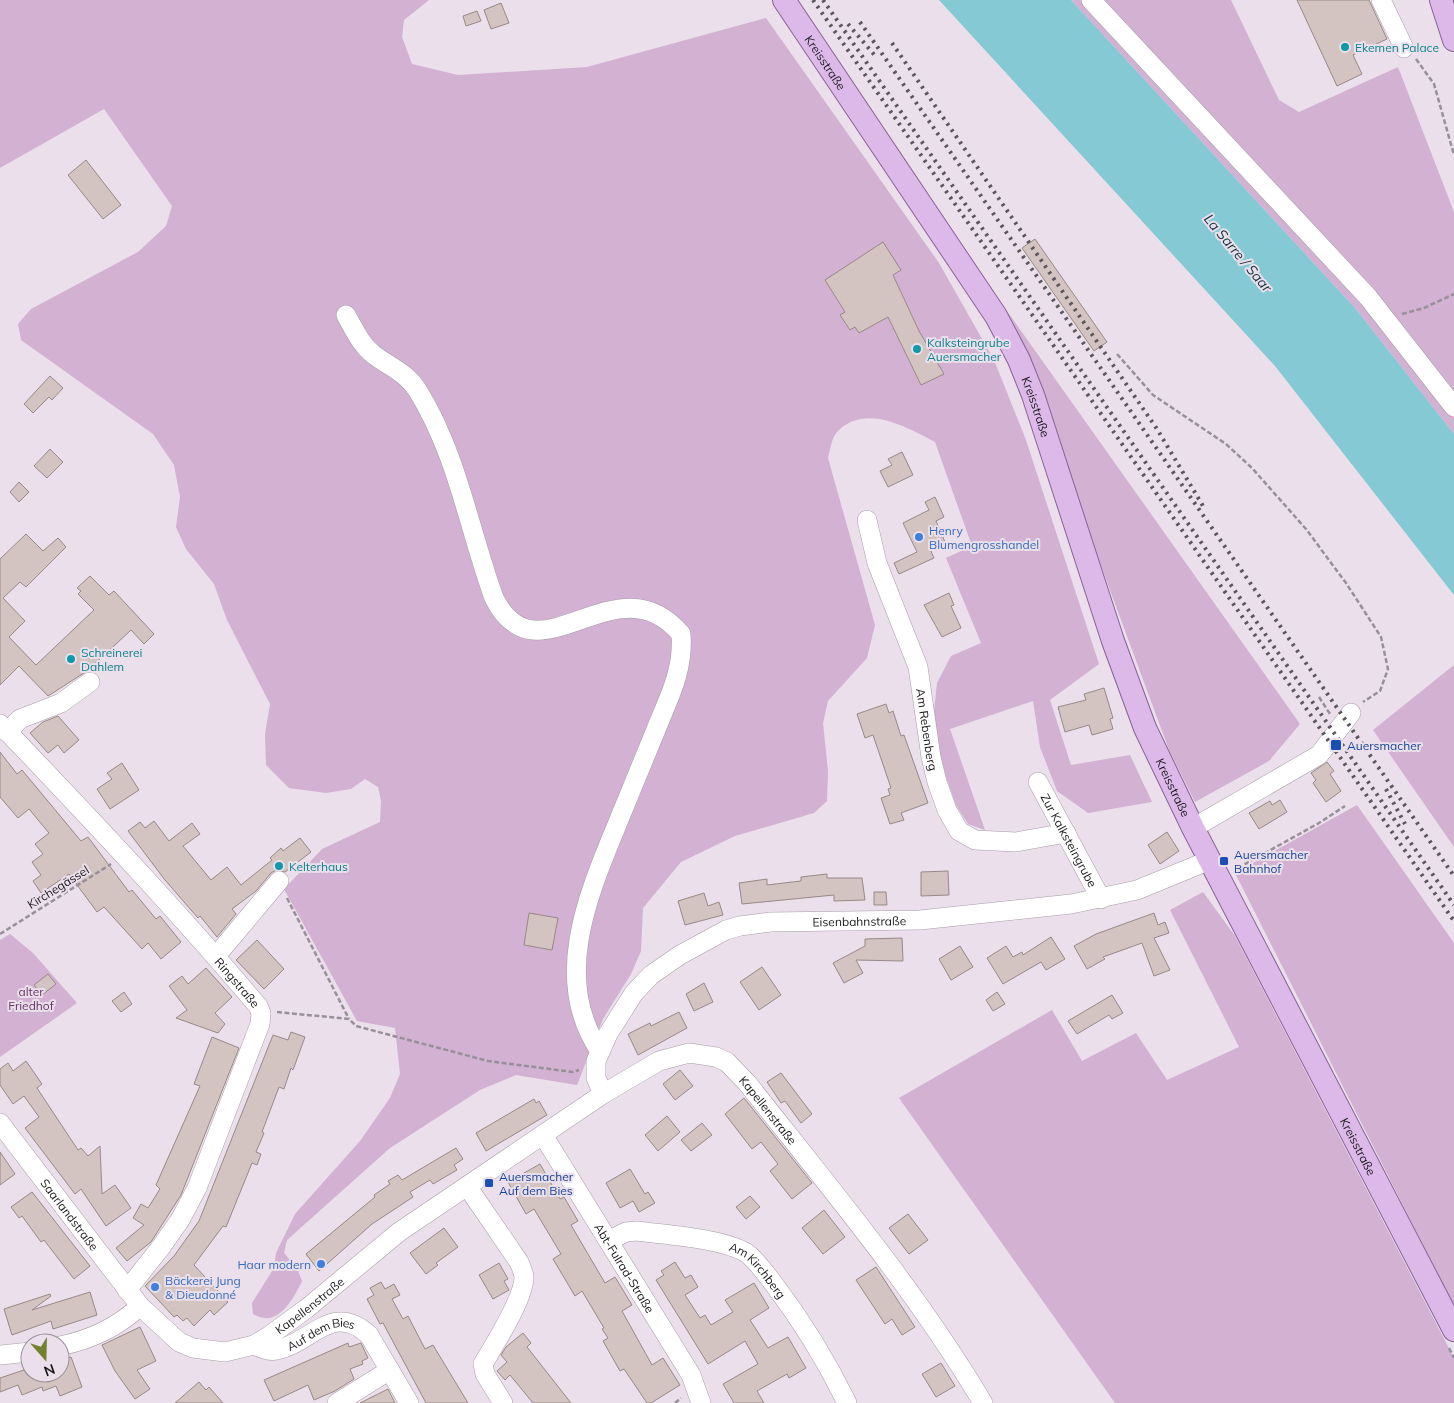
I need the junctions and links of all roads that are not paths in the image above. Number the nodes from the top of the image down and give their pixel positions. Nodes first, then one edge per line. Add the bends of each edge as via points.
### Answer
1 (784, 0) edge
2 (1091, 0) edge
3 (1381, 0) edge
4 (1441, 0) edge
5 (1454, 40) edge
6 (1404, 48) road end
7 (346, 315) dead end
8 (1454, 407) edge
9 (867, 520) dead end
10 (90, 682) dead end
11 (1351, 714) road end
12 (3, 728) edge
13 (1038, 782) dead end
14 (1193, 828) junction
15 (1066, 832) junction
16 (1210, 860) junction
17 (278, 881) road end
18 (1101, 898) junction
19 (216, 956) junction
20 (600, 1051) junction
21 (603, 1094) junction
22 (0, 1123) edge
23 (543, 1135) junction
24 (467, 1186) junction
25 (610, 1240) junction
26 (127, 1290) junction
27 (140, 1306) junction
28 (1454, 1330) edge
29 (70, 1343) edge
30 (254, 1345) junction
31 (20, 1353) edge
32 (0, 1355) edge
33 (390, 1370) junction
34 (337, 1403) edge
35 (409, 1403) edge
36 (503, 1403) edge
37 (701, 1403) edge
38 (847, 1403) edge
39 (982, 1403) edge

1 - 14 main road, Kreisstraße via 996,316 1019,360 1144,728
2 - 8 street via 1386,319
3 - 6 street
4 - 5 main road
7 - 20 street via 360,341 374,355 403,373 417,388 431,413 449,456 494,598 510,622 537,631 622,607 660,616 681,634 679,672 596,874 579,928 577,993 592,1039
9 - 15 street, Am Rebenberg via 877,563 918,667 937,782 959,831 975,840 1016,842
10 - 12 street via 61,703
11 - 14 street, Kreisstraße via 1319,755
12 - 19 street, Ringstraße
13 - 15 street, Zur Kalksteingrube
14 - 16 main road, Kreisstraße
15 - 18 street, Zur Kalksteingrube
16 - 18 street, Eisenbahnstraße via 1172,878
16 - 28 main road, Kreisstraße
17 - 19 street
18 - 20 street, Eisenbahnstraße via 920,920 770,922 740,926 710,938 651,975 621,1011
19 - 26 street, Ringstraße via 261,1013 260,1024 197,1188 180,1220
20 - 21 street, Eisenbahnstraße via 595,1073
21 - 23 street, Kapellenstraße
21 - 39 street, Kapellenstraße via 675,1055 704,1053 726,1062 748,1084 903,1281 934,1324
22 - 26 street, Saarlandstraße
23 - 24 street, Kapellenstraße
23 - 25 street, Abt-Fulrad-Straße
24 - 30 street, Kapellenstraße via 399,1232 306,1309
24 - 36 street via 519,1262 524,1275 518,1300 483,1364 485,1374
25 - 37 street, Abt-Fulrad-Straße via 691,1375
25 - 38 street, Am Kirchberg via 626,1232 637,1231 720,1244 746,1252 802,1323 822,1353
26 - 27 street, Saarlandstraße
27 - 29 street via 120,1322
27 - 30 street, Kapellenstraße via 166,1333 193,1348 225,1352
30 - 33 street, Auf dem Bies via 277,1350 326,1325 348,1322 369,1335
31 - 32 street
33 - 34 street
33 - 35 street, Auf dem Bies

